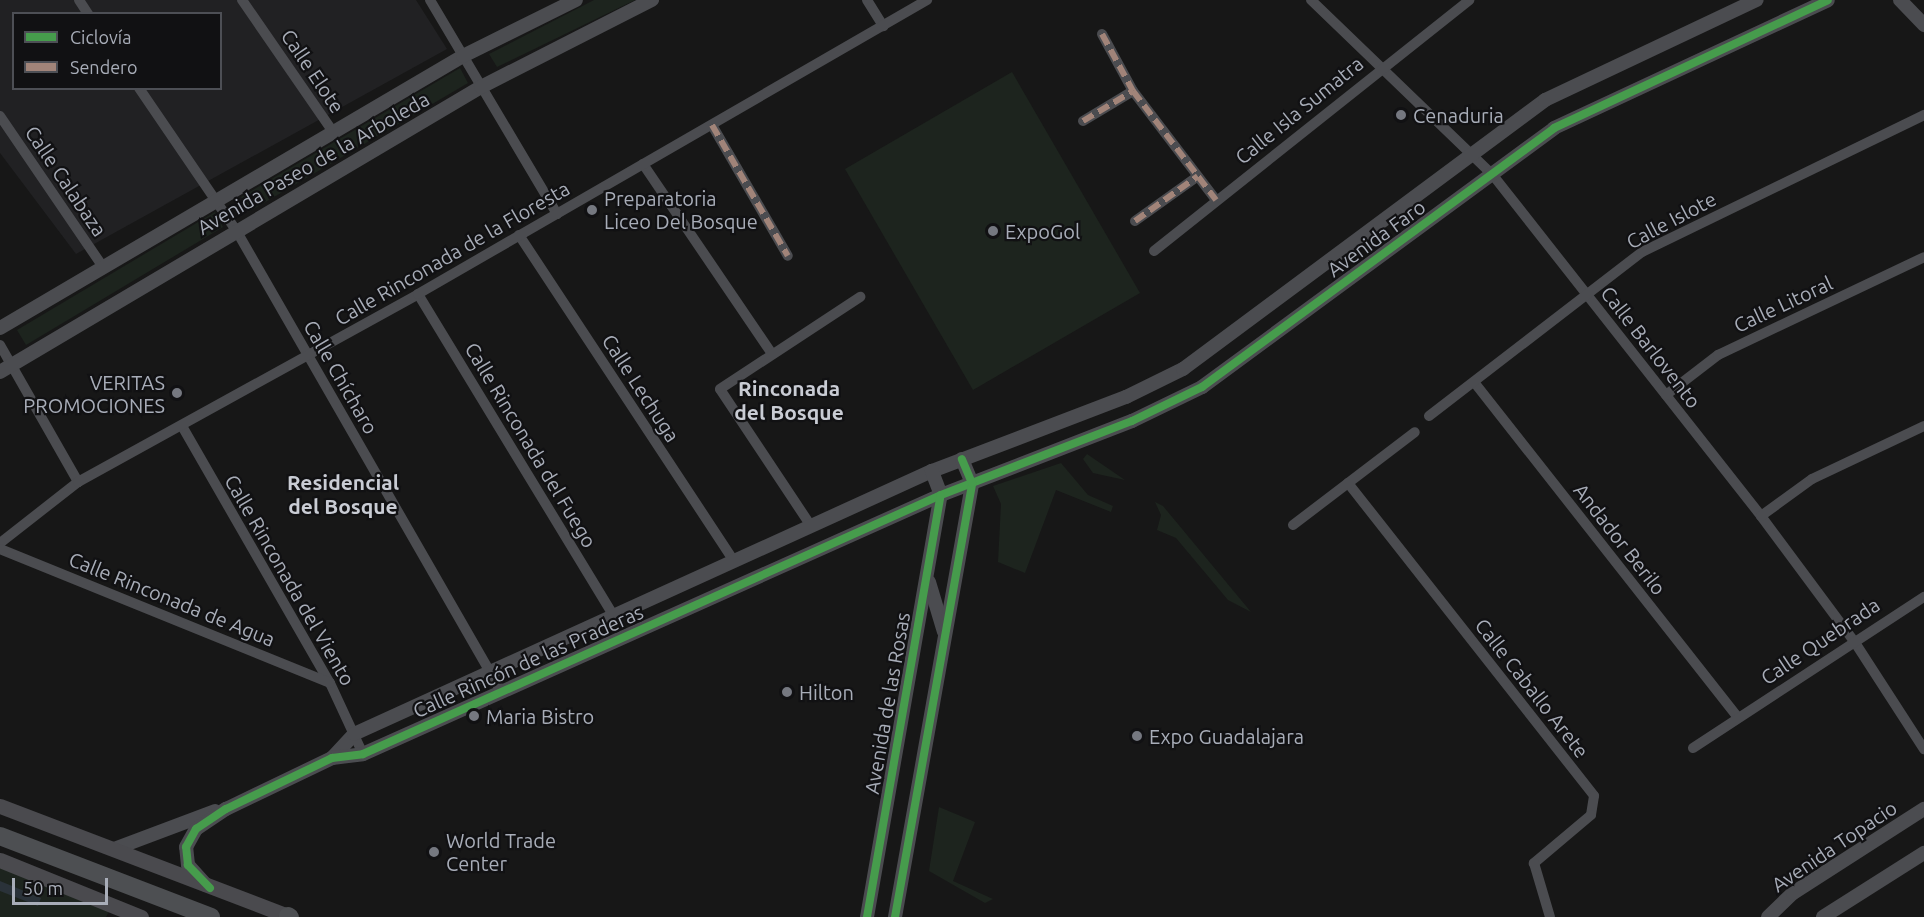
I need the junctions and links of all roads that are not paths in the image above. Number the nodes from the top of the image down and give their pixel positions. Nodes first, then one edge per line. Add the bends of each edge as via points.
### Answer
1 (242, 0) edge
2 (430, 0) edge
3 (576, 0) edge
4 (652, 0) edge
5 (867, 0) edge
6 (927, 0) edge
7 (1311, 0) edge
8 (1469, 0) edge
9 (1757, 0) edge
10 (1828, 0) edge
11 (1900, 0) edge
12 (1924, 25) edge
13 (883, 26) junction
14 (1102, 34) dead end
15 (463, 56) junction
16 (1380, 67) junction
17 (481, 87) junction
18 (140, 90) edge
19 (1132, 92) junction
20 (1924, 115) edge
21 (0, 116) edge
22 (1083, 121) dead end
23 (712, 125) junction
24 (333, 132) junction
25 (1473, 154) junction
26 (643, 164) junction
27 (1492, 174) junction
28 (1198, 176) junction
29 (215, 200) junction
30 (1216, 200) junction
31 (557, 214) junction
32 (1135, 221) dead end
33 (236, 230) junction
34 (519, 236) junction
35 (1154, 251) dead end
36 (788, 256) dead end
37 (1924, 257) edge
38 (103, 267) junction
39 (418, 294) junction
40 (1587, 295) junction
41 (860, 297) dead end
42 (0, 328) edge
43 (0, 345) edge
44 (772, 354) junction
45 (308, 356) junction
46 (13, 362) junction
47 (0, 372) edge
48 (1474, 382) junction
49 (1666, 395) junction
50 (1430, 416) dead end
51 (182, 426) junction
52 (1924, 426) edge
53 (1415, 432) dead end
54 (962, 459) junction
55 (932, 471) junction
56 (78, 482) junction
57 (972, 483) junction
58 (1348, 483) junction
59 (941, 495) junction
60 (1761, 516) junction
61 (1293, 525) dead end
62 (811, 526) junction
63 (0, 543) edge
64 (0, 549) edge
65 (734, 561) junction
66 (927, 571) junction
67 (1924, 597) edge
68 (614, 616) junction
69 (944, 632) junction
70 (1854, 641) junction
71 (490, 672) junction
72 (330, 683) junction
73 (501, 692) junction
74 (1738, 718) junction
75 (354, 734) junction
76 (1693, 748) dead end
77 (1924, 748) edge
78 (363, 754) junction
79 (332, 758) junction
80 (0, 806) edge
81 (226, 808) junction
82 (1924, 809) edge
83 (0, 837) edge
84 (114, 849) junction
85 (1924, 853) edge
86 (0, 860) edge
87 (210, 888) junction
88 (118, 913) edge
89 (141, 917) edge
90 (211, 917) edge
91 (290, 917) edge
92 (867, 917) edge
93 (895, 917) edge
94 (1551, 917) edge
95 (1768, 917) edge
96 (1823, 917) edge

1 - 24 street, Calle Elote
2 - 15 street
3 - 15 street, Avenida Paseo de la Arboleda
4 - 17 street, Avenida Paseo de la Arboleda
5 - 13 street
6 - 13 street, Calle Rinconada de la Floresta
7 - 16 street, Calle Barlovento
8 - 16 street, Calle Isla Sumatra
9 - 25 street, Avenida Faro via 1545,100
10 - 27 street, Avenida Faro via 1566,122
11 - 12 street
13 - 23 street, Calle Rinconada de la Floresta
14 - 19 street
15 - 17 street
15 - 24 street, Avenida Paseo de la Arboleda
16 - 25 street, Calle Barlovento
16 - 30 street, Calle Isla Sumatra
17 - 31 street
17 - 33 street, Avenida Paseo de la Arboleda
18 - 29 street, Calle Chícharo
19 - 22 street
19 - 28 street
20 - 40 street, Calle Islote via 1642,252
21 - 38 street, Calle Calabaza
23 - 26 street, Calle Rinconada de la Floresta
23 - 36 street
24 - 29 street, Avenida Paseo de la Arboleda
25 - 27 street, Calle Barlovento
25 - 54 street, Avenida Faro via 1183,369 1126,397
26 - 31 street, Calle Rinconada de la Floresta
26 - 44 street
27 - 40 street, Calle Barlovento
27 - 57 street, Avenida Faro via 1202,387 1132,421
28 - 30 street
28 - 32 street
29 - 33 street, Calle Chícharo
29 - 38 street, Avenida Paseo de la Arboleda
30 - 35 street, Calle Isla Sumatra
31 - 34 street, Calle Rinconada de la Floresta
33 - 45 street, Calle Chícharo
33 - 46 street, Avenida Paseo de la Arboleda
34 - 39 street, Calle Rinconada de la Floresta
34 - 65 street, Calle Lechuga
37 - 49 street, Calle Litoral via 1718,354
38 - 42 street, Avenida Paseo de la Arboleda
39 - 45 street, Calle Rinconada de la Floresta
39 - 68 street, Calle Rinconada del Fuego
40 - 48 street, Calle Islote
40 - 49 street, Calle Barlovento
41 - 44 street
43 - 46 street
44 - 62 street via 720,389
45 - 51 street, Calle Rinconada de la Floresta
45 - 71 street, Calle Chícharo
46 - 47 street, Avenida Paseo de la Arboleda
46 - 56 street
48 - 50 street, Calle Islote
48 - 74 street, Andador Berilo
49 - 60 street, Calle Barlovento
51 - 56 street, Calle Rinconada de la Floresta
51 - 72 street, Calle Rinconada del Viento
52 - 60 street via 1812,479
53 - 58 street
54 - 55 street, Avenida Faro
54 - 57 street
55 - 59 street
55 - 62 street, Calle Rincón de las Praderas
56 - 63 street, Calle Rinconada de la Floresta
57 - 59 street, Avenida Faro
57 - 69 street
58 - 61 street
58 - 94 street, Calle Caballo Arete via 1594,796 1591,815 1534,863
59 - 66 street, Avenida de las Rosas
59 - 73 street, Calle Rincón de las Praderas
60 - 70 street, Calle Barlovento
62 - 65 street, Calle Rincón de las Praderas
64 - 72 street, Calle Rinconada de Agua
65 - 68 street, Calle Rincón de las Praderas
66 - 69 street via 933,609
66 - 92 street, Avenida de las Rosas
67 - 70 street, Calle Quebrada
68 - 71 street, Calle Rincón de las Praderas
69 - 93 street
70 - 74 street, Calle Quebrada
70 - 77 street, Calle Barlovento
71 - 73 street, Calle Chícharo
71 - 75 street, Calle Rincón de las Praderas
72 - 75 street, Calle Rinconada del Viento
73 - 78 street, Calle Rincón de las Praderas
74 - 76 street, Calle Quebrada
75 - 78 street, Calle Rinconada del Viento
75 - 79 street, Calle Rincón de las Praderas
78 - 79 street, Calle Rincón de las Praderas
79 - 81 street, Calle Rincón de las Praderas
80 - 84 main road
81 - 84 street, Calle Rincón de las Praderas
81 - 87 street, Calle Rincón de las Praderas via 196,829 186,847 188,865
82 - 95 street, Avenida Topacio via 1793,893
83 - 90 main road
84 - 87 main road
85 - 96 street
86 - 88 main road
87 - 91 main road
88 - 89 main road

